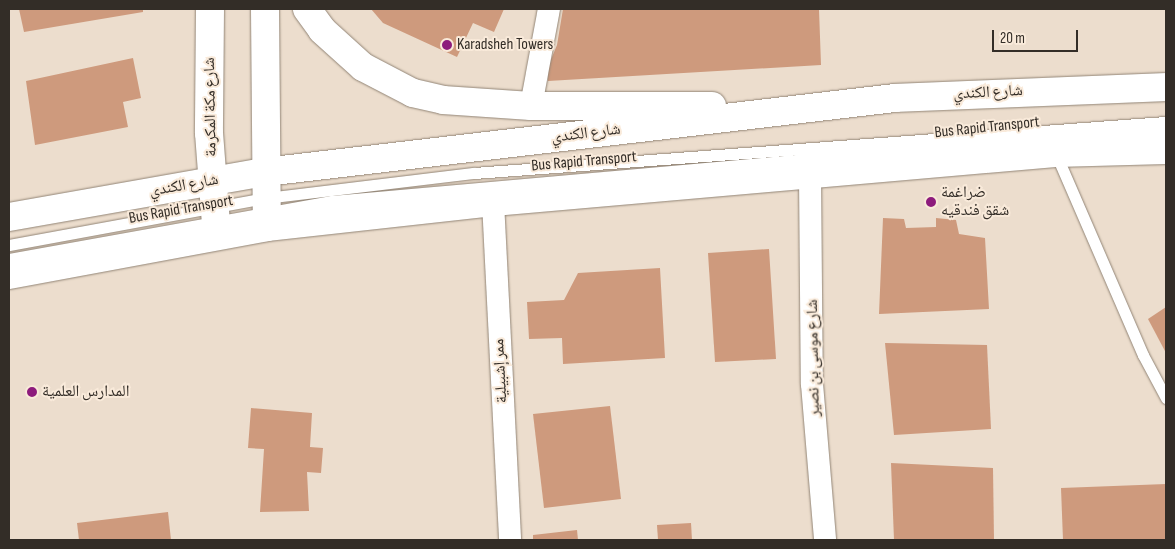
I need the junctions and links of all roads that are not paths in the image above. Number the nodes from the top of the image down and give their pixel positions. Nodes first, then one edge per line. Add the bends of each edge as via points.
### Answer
1 (210, 9) edge
2 (266, 9) edge
3 (307, 9) edge
4 (549, 9) edge
5 (1166, 87) edge
6 (531, 106) junction
7 (773, 112) junction
8 (1166, 122) edge
9 (1164, 146) edge
10 (1055, 152) junction
11 (265, 172) junction
12 (810, 175) junction
13 (493, 202) junction
14 (215, 211) junction
15 (266, 212) junction
16 (9, 217) edge
17 (9, 245) edge
18 (9, 259) edge
19 (9, 275) edge
20 (1166, 398) edge
21 (510, 540) edge
22 (825, 540) edge

1 - 14 main road, شارع مكة المكرمة
2 - 11 main road
3 - 6 main road via 322,30 363,67 413,93 443,100
4 - 6 street
5 - 7 main road, شارع الكندي via 895,98
6 - 7 main road via 663,104
7 - 11 main road, شارع الكندي
8 - 15 lane, Bus Rapid Transport via 474,173
9 - 10 main road, شارع الكندي
9 - 15 lane, Bus Rapid Transport via 1078,135 464,188
10 - 12 main road, شارع الكندي
10 - 20 lane via 1143,355
11 - 14 main road, شارع الكندي
11 - 15 main road
12 - 13 main road, شارع الكندي
12 - 22 street, شارع موسى بن نصير via 812,384
13 - 15 main road, شارع الكندي
13 - 21 street, ممر إشبيلية
14 - 15 main road, شارع الكندي
14 - 16 main road, شارع الكندي
14 - 17 lane, Bus Rapid Transport
14 - 18 lane, Bus Rapid Transport
14 - 19 main road, شارع الكندي

